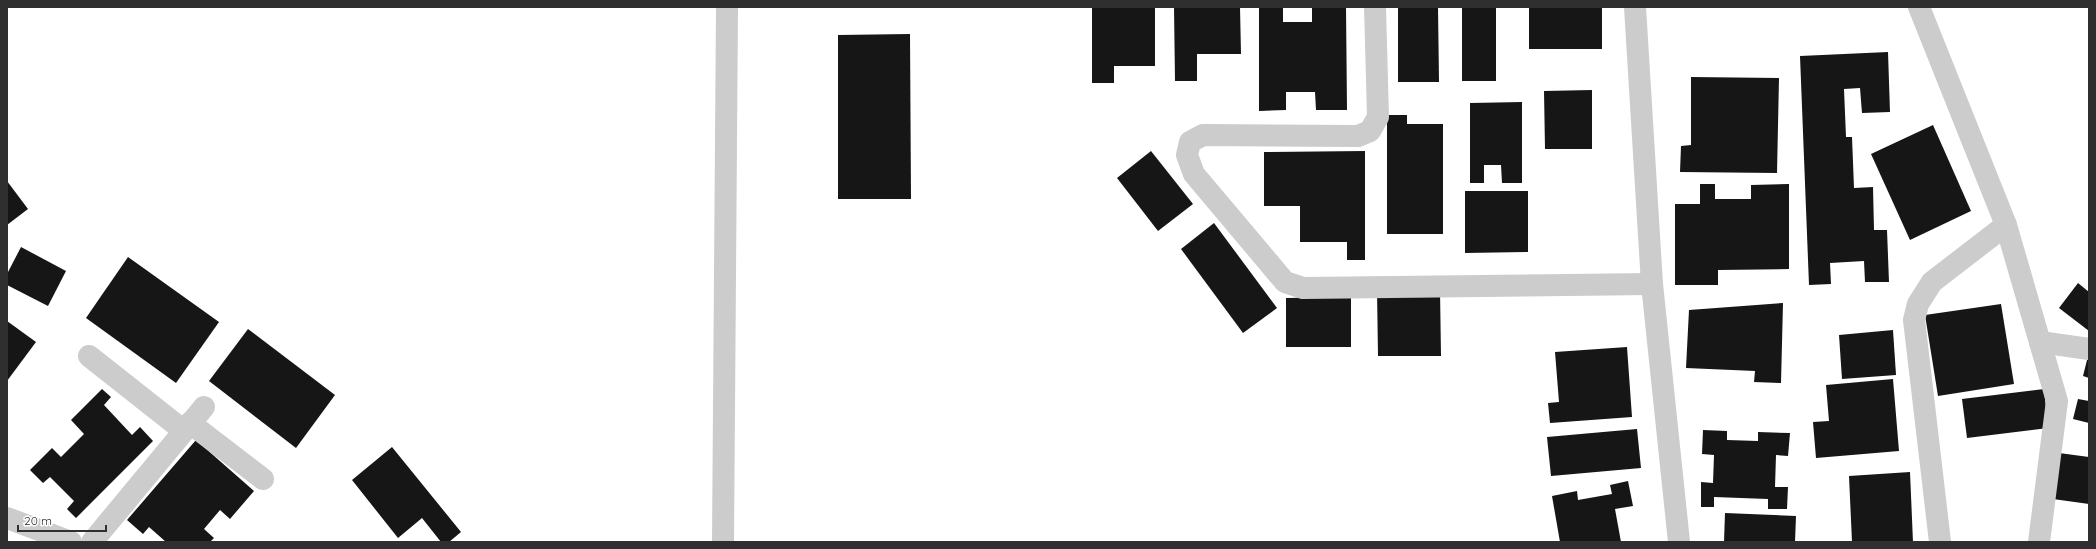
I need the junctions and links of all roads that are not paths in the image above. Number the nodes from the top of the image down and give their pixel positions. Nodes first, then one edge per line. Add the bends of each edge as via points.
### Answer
1 (727, 7) edge
2 (1375, 7) edge
3 (1635, 7) edge
4 (1919, 7) edge
5 (2006, 226) junction
6 (1652, 284) junction
7 (2040, 342) junction
8 (2089, 349) edge
9 (89, 356) dead end
10 (193, 420) junction
11 (263, 479) dead end
12 (7, 518) edge
13 (70, 542) edge
14 (92, 542) edge
15 (723, 542) edge
16 (1679, 542) edge
17 (1940, 542) edge
18 (2039, 542) edge

1 - 15 street
2 - 6 street via 1378,117 1370,131 1358,136 1203,135 1190,142 1187,155 1194,174 1285,282 1303,288
3 - 6 street
4 - 5 street
5 - 7 street
5 - 17 street via 1932,282 1918,304 1914,320
6 - 16 street
7 - 8 street
7 - 18 street via 2057,401
9 - 10 street
10 - 11 street
10 - 14 street
12 - 13 street

